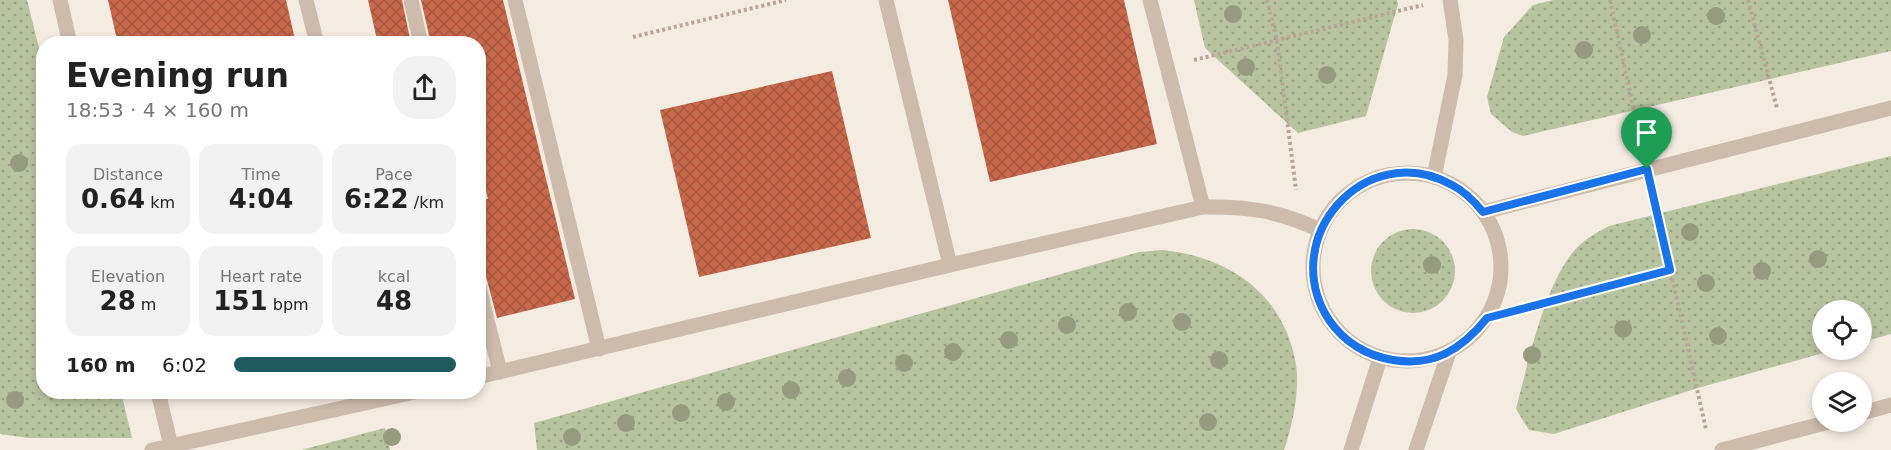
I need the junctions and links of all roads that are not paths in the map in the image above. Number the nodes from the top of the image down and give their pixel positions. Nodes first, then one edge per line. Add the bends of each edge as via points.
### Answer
1 (60, 0) edge
2 (306, 0) edge
3 (411, 0) edge
4 (515, 0) edge
5 (886, 0) edge
6 (1150, 0) edge
7 (1450, 0) edge
8 (68, 36) edge
9 (315, 36) edge
10 (419, 36) edge
11 (1891, 108) edge
12 (1434, 177) junction
13 (1203, 207) junction
14 (1483, 212) junction
15 (1320, 230) junction
16 (950, 265) junction
17 (486, 315) edge
18 (599, 349) junction
19 (1449, 352) junction
20 (1380, 358) junction
21 (500, 372) junction
22 (486, 375) edge
23 (160, 399) edge
24 (378, 399) edge
25 (1891, 405) edge
26 (1872, 410) edge
27 (1812, 426) edge
28 (171, 446) junction
29 (152, 450) edge
30 (1352, 450) edge
31 (1416, 450) edge
32 (1722, 450) edge

1 - 8 street
2 - 9 street
3 - 10 street
4 - 18 street
5 - 16 street
6 - 13 street
7 - 12 street via 1456,40 1455,75
11 - 14 street
12 - 14 street via 1453,185
12 - 15 street via 1411,173 1367,182 1347,194
13 - 15 street via 1268,210
13 - 16 street
14 - 19 street via 1496,237 1501,265 1498,292 1487,318 1470,338
15 - 20 street via 1313,265 1322,308 1336,330 1356,347
16 - 18 street
17 - 21 street
18 - 21 street
19 - 20 street via 1403,362
19 - 31 street
20 - 30 street
21 - 22 street
23 - 28 street
24 - 28 street
25 - 26 street
27 - 32 street
28 - 29 street

